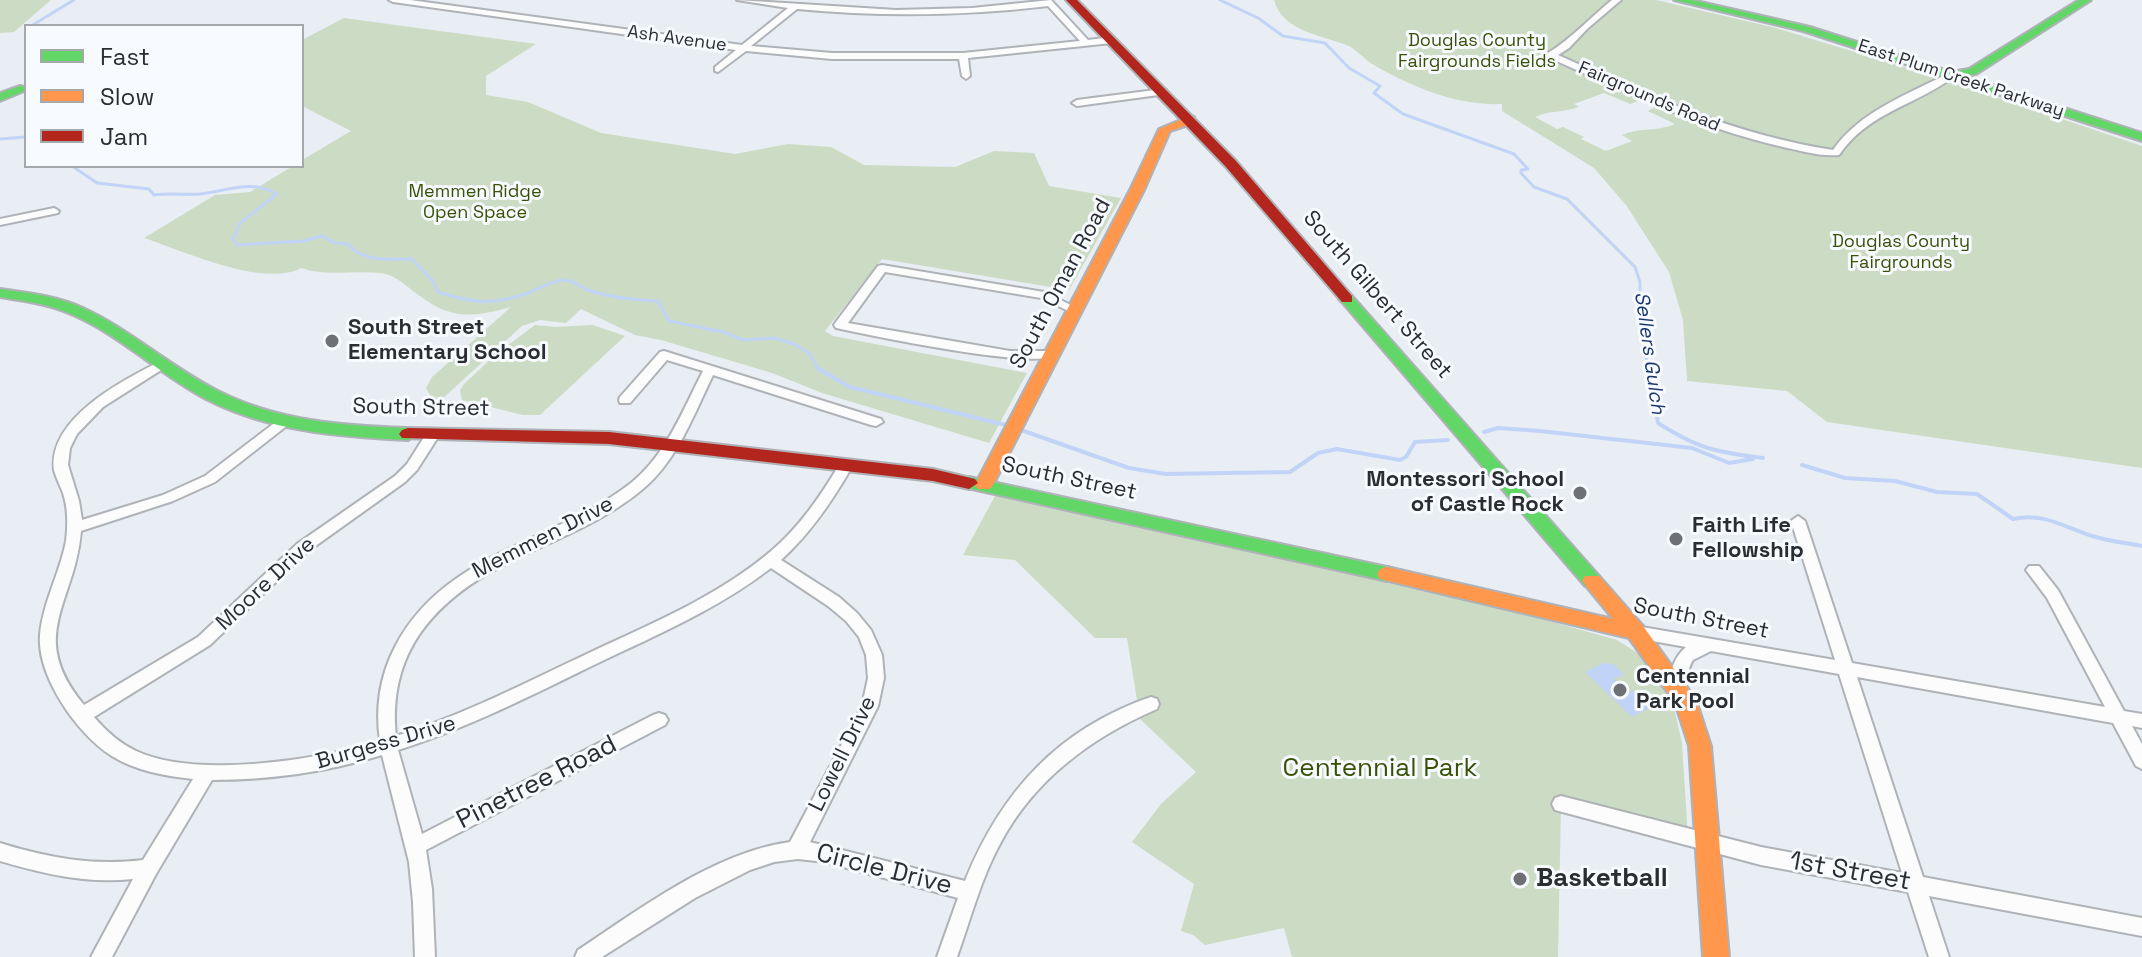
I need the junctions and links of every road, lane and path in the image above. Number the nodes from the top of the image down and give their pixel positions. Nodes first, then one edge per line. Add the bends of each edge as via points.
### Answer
1 (393, 0) edge
2 (455, 0) edge
3 (741, 0) edge
4 (1071, 0) edge
5 (1617, 0) edge
6 (1679, 0) edge
7 (1701, 0) edge
8 (2068, 0) edge
9 (2086, 0) edge
10 (1048, 2) edge
11 (443, 7) junction
12 (794, 7) junction
13 (1780, 22) junction
14 (1112, 40) junction
15 (1086, 43) junction
16 (743, 48) junction
17 (963, 56) junction
18 (718, 69) dead end
19 (1952, 75) junction
20 (966, 76) dead end
21 (20, 89) dead end
22 (1163, 92) junction
23 (0, 97) edge
24 (1077, 103) dead end
25 (1190, 120) junction
26 (2142, 137) edge
27 (54, 211) dead end
28 (0, 222) edge
29 (0, 293) edge
30 (1073, 309) junction
31 (1049, 355) junction
32 (163, 365) junction
33 (710, 369) junction
34 (625, 400) dead end
35 (286, 421) junction
36 (876, 422) dead end
37 (433, 434) junction
38 (671, 443) junction
39 (846, 465) junction
40 (984, 485) junction
41 (1798, 521) dead end
42 (74, 528) junction
43 (770, 560) junction
44 (2034, 570) dead end
45 (1589, 576) junction
46 (1561, 613) junction
47 (1636, 632) junction
48 (1713, 646) junction
49 (1848, 670) junction
50 (1678, 688) junction
51 (1151, 704) dead end
52 (82, 715) junction
53 (2121, 718) junction
54 (659, 720) dead end
55 (2142, 721) edge
56 (387, 747) junction
57 (2142, 761) edge
58 (207, 772) junction
59 (1561, 804) dead end
60 (1707, 843) junction
61 (416, 846) junction
62 (796, 850) junction
63 (0, 852) edge
64 (149, 868) junction
65 (1915, 883) junction
66 (971, 892) junction
67 (2142, 927) edge
68 (101, 957) edge
69 (425, 957) edge
70 (585, 957) edge
71 (947, 957) edge
72 (1716, 957) edge
73 (1939, 957) edge

1 - 11 street, Ash Avenue
2 - 11 street
3 - 12 street
4 - 14 street, South Gilbert Street
5 - 19 street, Fairgrounds Road via 1551,55 1698,120 1787,146 1836,153 1866,123
6 - 13 street, East Plum Creek Parkway
7 - 13 street, East Plum Creek Parkway
8 - 19 street via 1957,64 1950,69
9 - 19 street via 1972,72
10 - 12 street via 935,14
10 - 15 street
11 - 16 street, Ash Avenue
12 - 16 street
13 - 19 street, East Plum Creek Parkway
14 - 15 street, Ash Avenue
14 - 22 street, South Gilbert Street
15 - 17 street, Ash Avenue
16 - 17 street, Ash Avenue via 832,56
16 - 18 street
17 - 20 street
19 - 26 street, East Plum Creek Parkway
21 - 23 street
22 - 24 street
22 - 25 street, South Gilbert Street
25 - 30 street, South Oman Road via 1165,129
25 - 45 street, South Gilbert Street
27 - 28 street
29 - 32 street, South Street via 78,311
30 - 31 street, South Oman Road
30 - 31 street via 1044,295 882,268 840,325 1010,355
31 - 40 street, South Oman Road
32 - 35 street, South Street via 225,401
32 - 42 street, Burgess Drive via 96,406 65,445 61,464
33 - 34 street via 664,355
33 - 36 street
33 - 38 street, Memmen Drive
35 - 37 street, South Street via 356,432
35 - 42 street via 210,479
37 - 38 street, South Street
37 - 52 street, Moore Drive via 400,479 281,565 204,641
38 - 39 street, South Street
38 - 56 street, Memmen Drive via 660,463 617,502 498,558 436,601 417,624 391,676
39 - 40 street, South Street
39 - 43 street, Burgess Drive via 814,516
40 - 46 street, South Street
41 - 49 street
42 - 52 street, Burgess Drive via 47,646 54,675
43 - 56 street, Burgess Drive via 697,608 503,703
43 - 62 street, Lowell Drive via 856,620 876,654 870,706
44 - 53 street via 2053,594
45 - 46 street via 1594,595 1589,605
45 - 47 street, South Gilbert Street
46 - 47 street, South Street
47 - 48 street, South Street
47 - 50 street, South Gilbert Street
48 - 49 street, South Street
48 - 50 street via 1686,654
49 - 53 street, South Street
49 - 65 street
50 - 60 street, South Gilbert Street via 1700,746
51 - 66 street via 1084,740 1042,774 995,835
52 - 58 street, Burgess Drive via 104,741 129,757 159,767
53 - 55 street, South Street
53 - 57 street
54 - 61 street, Pinetree Road
56 - 58 street, Burgess Drive via 297,767
56 - 61 street, Memmen Drive
58 - 64 street
59 - 60 street, 1st Street
60 - 65 street, 1st Street
60 - 72 street, South Gilbert Street
61 - 69 street, Memmen Drive
62 - 66 street, Circle Drive
62 - 70 street, Circle Drive via 751,861 674,898
63 - 64 street via 89,873
64 - 68 street
65 - 67 street, 1st Street
65 - 73 street
66 - 71 street

